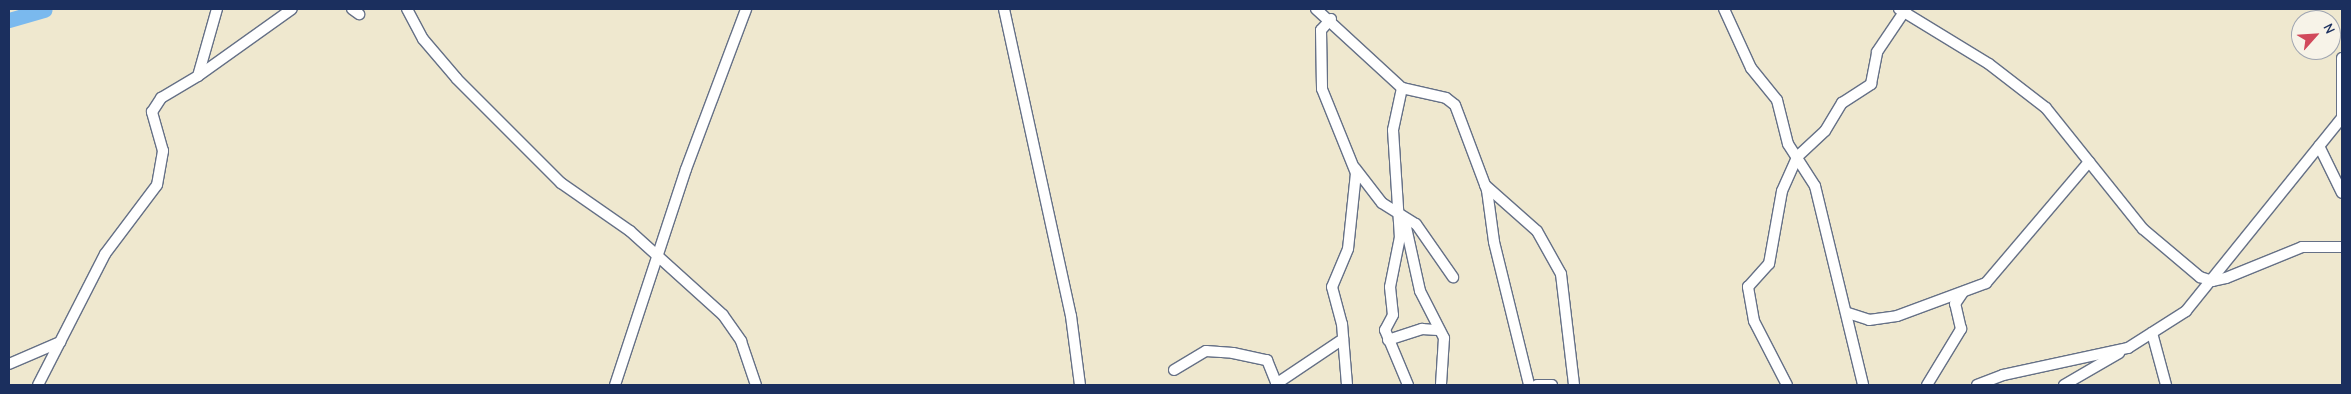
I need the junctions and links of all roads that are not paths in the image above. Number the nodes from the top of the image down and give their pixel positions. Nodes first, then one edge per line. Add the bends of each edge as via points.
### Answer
1 (292, 9) edge
2 (407, 9) edge
3 (746, 9) edge
4 (1004, 9) edge
5 (1316, 9) edge
6 (1724, 9) edge
7 (216, 10) edge
8 (1903, 10) edge
9 (1331, 19) junction
10 (2342, 58) edge
11 (198, 76) junction
12 (1402, 88) junction
13 (2342, 118) edge
14 (2319, 146) junction
15 (1798, 155) junction
16 (2088, 162) junction
17 (1356, 168) junction
18 (1485, 186) junction
19 (2342, 193) edge
20 (1402, 215) junction
21 (2342, 247) edge
22 (660, 258) junction
23 (1453, 277) dead end
24 (2212, 281) junction
25 (1963, 291) junction
26 (1848, 313) junction
27 (1438, 330) junction
28 (2152, 334) junction
29 (1343, 339) junction
30 (1388, 340) junction
31 (60, 342) junction
32 (2128, 348) junction
33 (9, 364) edge
34 (1174, 370) dead end
35 (1276, 384) edge
36 (38, 385) edge
37 (615, 385) edge
38 (756, 385) edge
39 (1080, 385) edge
40 (1347, 385) edge
41 (1408, 385) edge
42 (1441, 385) edge
43 (1529, 385) edge
44 (1537, 385) edge
45 (1552, 385) edge
46 (1574, 385) edge
47 (1787, 385) edge
48 (1863, 385) edge
49 (1927, 385) edge
50 (1977, 385) edge
51 (2064, 385) edge
52 (2166, 385) edge

1 - 11 street
2 - 22 street via 423,39 477,100 561,183
3 - 22 street via 686,169
4 - 39 street via 1071,316
5 - 9 street
6 - 15 street via 1751,68 1778,100 1788,144
7 - 11 street
8 - 15 street via 1877,52 1871,84 1842,103 1825,131
8 - 16 street via 1989,64 2042,104
9 - 12 street
9 - 17 street via 1321,30 1322,89 1333,126
10 - 13 street
11 - 31 street via 154,105 151,117 163,151 157,185 105,254
12 - 18 street via 1446,98 1456,105
12 - 20 street via 1393,130
13 - 14 street
14 - 19 street
14 - 24 street
15 - 26 street via 1815,186
15 - 47 street via 1782,191 1769,264 1750,280 1747,294 1754,321
16 - 24 street via 2143,229 2196,274
16 - 25 street via 1990,279
17 - 20 street via 1371,191
17 - 29 street via 1348,249 1332,287
18 - 43 street via 1494,242
18 - 46 street via 1537,231 1561,274
20 - 23 street via 1416,224
20 - 27 street via 1420,291
20 - 30 street via 1390,287 1393,315 1385,330
21 - 24 street via 2302,247
22 - 37 street
22 - 38 street via 734,328
24 - 28 street via 2186,311
25 - 26 street via 1885,319 1869,320
25 - 49 street via 1955,304 1961,329
26 - 48 street
27 - 30 street via 1422,329
27 - 42 street via 1444,341
28 - 32 street
28 - 52 street
29 - 35 street
29 - 40 street
30 - 41 street
31 - 33 street
31 - 36 street
32 - 50 street via 2003,375
32 - 51 street
34 - 35 street via 1206,351 1233,353 1267,360
44 - 45 street

